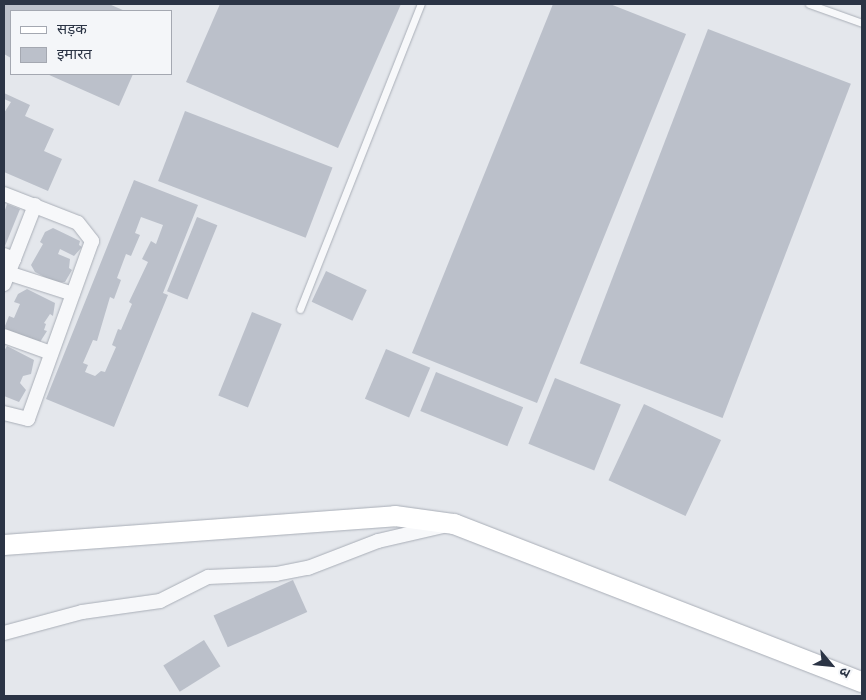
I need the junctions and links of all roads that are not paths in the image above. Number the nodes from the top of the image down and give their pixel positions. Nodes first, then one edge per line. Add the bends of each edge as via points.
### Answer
1 (421, 4) edge
2 (809, 4) edge
3 (862, 23) edge
4 (4, 194) edge
5 (35, 205) junction
6 (9, 257) edge
7 (6, 278) edge
8 (73, 294) junction
9 (300, 309) dead end
10 (4, 336) edge
11 (51, 353) junction
12 (4, 413) edge
13 (454, 524) junction
14 (4, 546) edge
15 (4, 633) edge
16 (862, 682) edge

1 - 9 lane
2 - 3 lane
4 - 5 street
5 - 6 street
5 - 8 street via 78,223 92,241
6 - 7 street
7 - 8 street
8 - 11 street
10 - 11 street
11 - 12 street via 28,419
13 - 14 street via 395,516
13 - 15 street via 378,541 308,568 276,574 208,577 160,601 82,612
13 - 16 street

